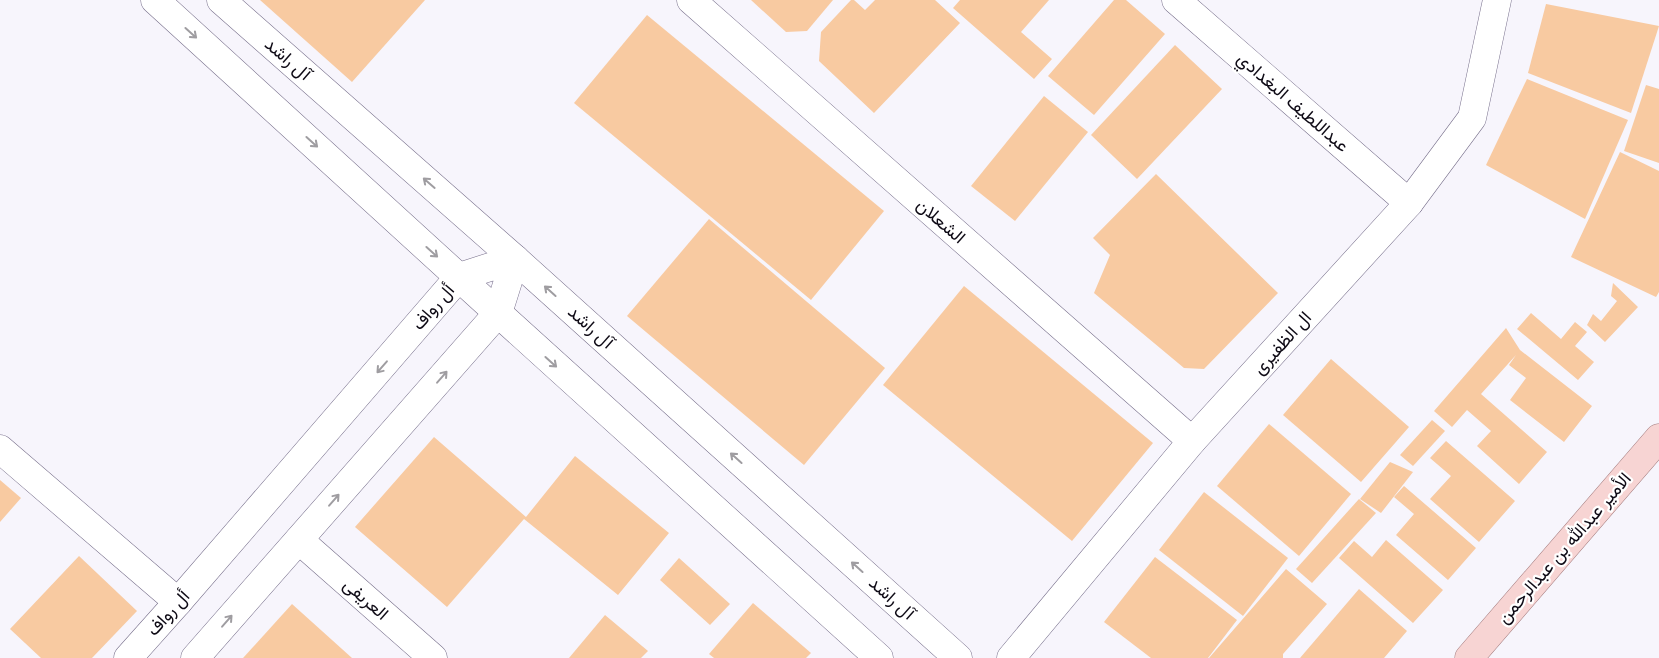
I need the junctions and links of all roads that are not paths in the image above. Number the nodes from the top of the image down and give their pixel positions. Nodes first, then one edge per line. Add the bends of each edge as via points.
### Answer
1 (156, 0) edge
2 (221, 0) edge
3 (691, 0) edge
4 (1176, 0) edge
5 (1496, 0) edge
6 (1409, 203) junction
7 (515, 258) junction
8 (459, 277) junction
9 (498, 313) junction
10 (1659, 438) edge
11 (1192, 441) junction
12 (0, 449) edge
13 (299, 540) junction
14 (178, 602) junction
15 (128, 658) edge
16 (195, 658) edge
17 (433, 658) edge
18 (879, 658) edge
19 (958, 658) edge
20 (1011, 658) edge
21 (1469, 658) edge

1 -> 8 street
7 -> 2 street, آل راشد
3 - 11 street, الشعلان
4 - 6 street, عبداللطيف البغدادي
5 - 6 street, ال الظفيرى via 1472,118
6 - 11 street, ال الظفيرى
7 - 8 street, أل رواف
7 - 9 street
19 -> 7 street, آل راشد
8 - 9 street
8 -> 14 street, أل رواف
13 -> 9 street
9 -> 18 street
10 - 21 main road, الأمير عبدالله بن عبدالرحمن
11 - 20 street, ال الظفيرى
12 - 14 street
16 -> 13 street
13 - 17 street, العريفى
14 - 15 street, أل رواف

